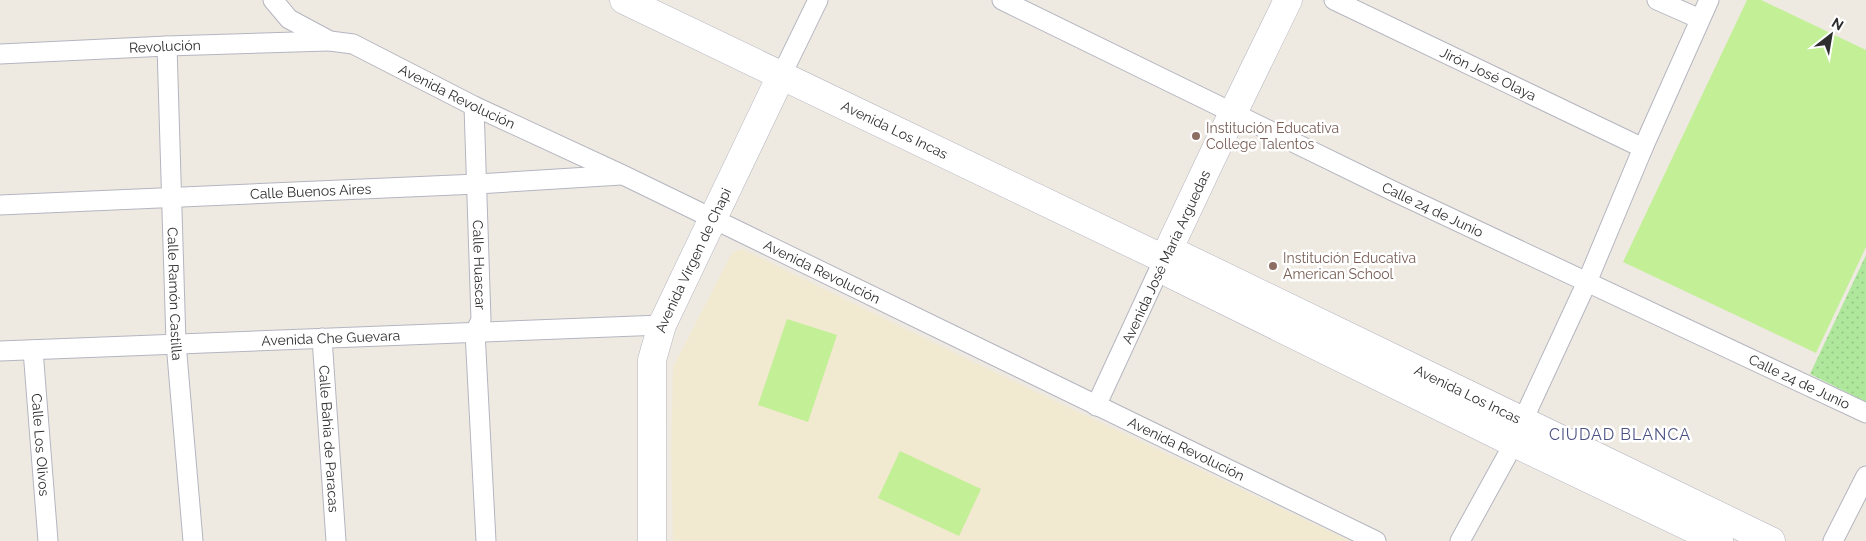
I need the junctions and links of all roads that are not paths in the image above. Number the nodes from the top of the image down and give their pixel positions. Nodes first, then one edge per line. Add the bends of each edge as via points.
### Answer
1 (273, 0) edge
2 (624, 0) edge
3 (818, 0) edge
4 (1002, 0) edge
5 (1288, 0) edge
6 (1334, 0) edge
7 (1657, 0) edge
8 (1709, 0) edge
9 (1700, 19) junction
10 (330, 41) junction
11 (167, 46) junction
12 (0, 54) edge
13 (782, 76) junction
14 (474, 106) junction
15 (1233, 112) junction
16 (1643, 148) junction
17 (623, 175) junction
18 (477, 184) junction
19 (172, 196) junction
20 (0, 205) edge
21 (713, 219) junction
22 (1164, 260) junction
23 (1587, 282) junction
24 (662, 325) junction
25 (475, 332) junction
26 (322, 338) junction
27 (176, 343) junction
28 (33, 350) junction
29 (0, 351) edge
30 (1096, 406) junction
31 (1866, 413) edge
32 (1519, 431) junction
33 (1866, 476) edge
34 (48, 541) edge
35 (193, 541) edge
36 (336, 541) edge
37 (486, 541) edge
38 (652, 541) edge
39 (1376, 541) edge
40 (1460, 541) edge
41 (1719, 541) edge
42 (1771, 541) edge
43 (1832, 541) edge

1 - 10 street, Avenida Revolución via 289,19
2 - 13 main road, Avenida Los Incas
3 - 13 street, Avenida Virgen de Chapi
4 - 15 street, Calle 24 de Junio
5 - 15 main road, Avenida José María Arguedas
6 - 16 street, Jirón José Olaya
7 - 9 street
8 - 9 street
9 - 16 street
10 - 11 street, Revolución
10 - 14 street, Avenida Revolución via 353,44
11 - 12 street, Revolución
11 - 19 street, Calle Ramón Castilla
13 - 21 main road, Avenida Virgen de Chapi
13 - 22 main road, Avenida Los Incas
14 - 17 street, Avenida Revolución
14 - 18 street, Calle Huascar
15 - 22 main road, Avenida José María Arguedas
15 - 23 street, Calle 24 de Junio
16 - 23 street
17 - 18 street, Calle Buenos Aires
17 - 21 street, Avenida Revolución
18 - 19 street, Calle Buenos Aires
18 - 25 street, Calle Huascar via 481,320
19 - 20 street, Calle Buenos Aires
19 - 27 street, Calle Ramón Castilla
21 - 24 main road, Avenida Virgen de Chapi
21 - 30 street, Avenida Revolución
22 - 30 street, Avenida José María Arguedas
22 - 32 main road, Avenida Los Incas via 1171,274
23 - 31 street, Calle 24 de Junio
23 - 32 street
24 - 25 street, Avenida Che Guevara
24 - 38 main road, Avenida Virgen de Chapi via 652,360
25 - 26 street, Avenida Che Guevara
25 - 37 street, Calle Huascar
26 - 27 street, Avenida Che Guevara
26 - 36 street, Calle Bahía de Paracas
27 - 28 street, Avenida Che Guevara
27 - 35 street, Calle Ramón Castilla
28 - 29 street, Avenida Che Guevara
28 - 34 street, Calle Los Olivos
30 - 39 street, Avenida Revolución
32 - 40 street
32 - 41 main road, Avenida Los Incas
32 - 42 main road, Avenida Los Incas
33 - 43 street

